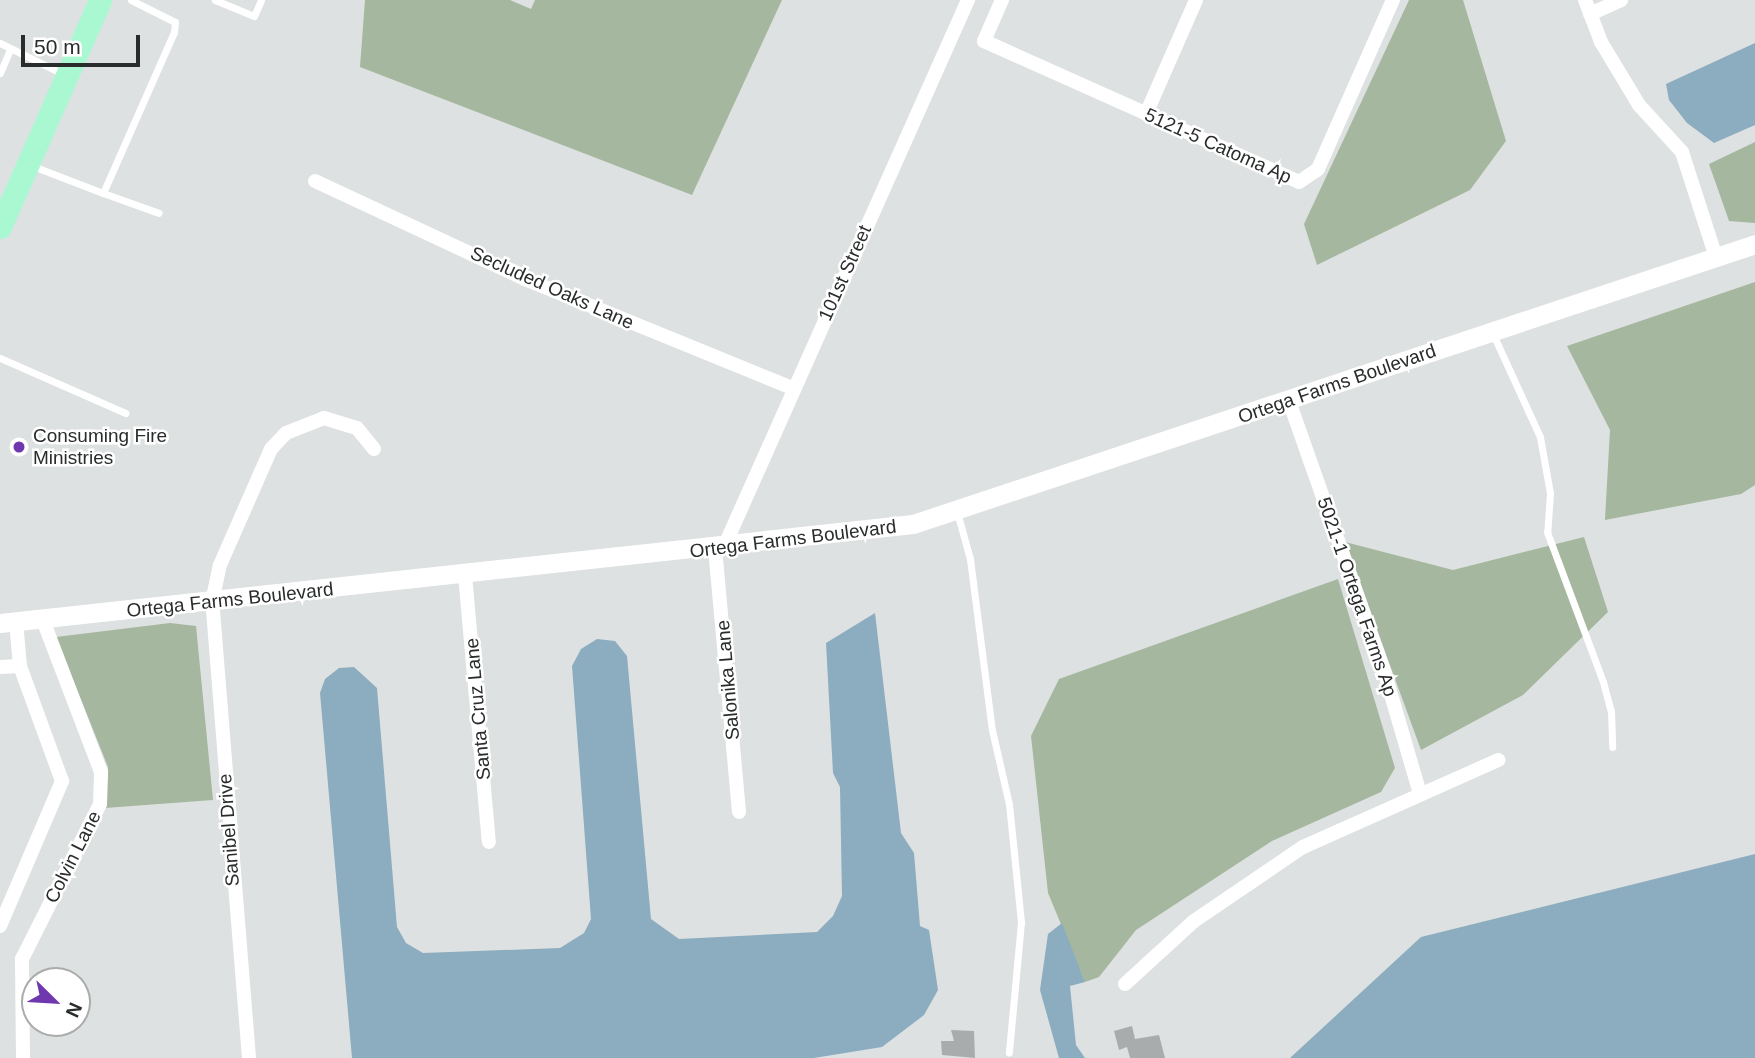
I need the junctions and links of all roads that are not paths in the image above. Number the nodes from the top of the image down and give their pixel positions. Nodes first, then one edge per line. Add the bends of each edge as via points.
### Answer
1 (100, 0) edge
2 (131, 0) edge
3 (215, 0) edge
4 (261, 0) edge
5 (968, 0) edge
6 (1002, 0) edge
7 (1196, 0) edge
8 (1393, 0) edge
9 (1621, 0) edge
10 (1587, 7) edge
11 (0, 43) edge
12 (10, 49) junction
13 (0, 73) edge
14 (67, 75) junction
15 (1146, 114) junction
16 (29, 164) junction
17 (315, 181) dead end
18 (103, 193) junction
19 (159, 213) dead end
20 (0, 227) edge
21 (1755, 244) edge
22 (1716, 257) junction
23 (1492, 331) junction
24 (0, 358) edge
25 (792, 388) junction
26 (1289, 401) junction
27 (125, 413) dead end
28 (374, 449) dead end
29 (957, 512) junction
30 (719, 548) junction
31 (465, 575) junction
32 (212, 601) junction
33 (43, 620) junction
34 (8, 623) edge
35 (20, 666) junction
36 (0, 667) edge
37 (1612, 747) dead end
38 (1498, 760) dead end
39 (1420, 794) junction
40 (739, 812) dead end
41 (489, 842) dead end
42 (0, 926) edge
43 (1125, 984) dead end
44 (1009, 1052) dead end
45 (23, 1058) edge
46 (249, 1058) edge

1 - 14 main road
2 - 18 lane via 175,22 174,32
3 - 4 lane via 254,16
5 - 25 street, 101st Street
6 - 15 street, 5121-5 Catoma Ap via 984,41
7 - 15 street
8 - 15 street, 5121-5 Catoma Ap via 1310,178 1286,179
9 - 10 street
10 - 22 street via 1639,105 1682,152
11 - 12 lane
12 - 13 lane
12 - 14 lane
14 - 16 main road
16 - 18 lane
16 - 20 main road
17 - 25 street, Secluded Oaks Lane via 525,279
18 - 19 lane
21 - 22 street, Ortega Farms Boulevard
22 - 23 street, Ortega Farms Boulevard
23 - 26 street, Ortega Farms Boulevard
23 - 37 lane via 1540,438 1550,493 1548,532 1603,682 1611,711
24 - 27 lane
25 - 30 street, 101st Street
26 - 29 street, Ortega Farms Boulevard
26 - 39 street, 5021-1 Ortega Farms Ap via 1385,674
28 - 32 street, Sanibel Drive via 357,428 324,418 286,433 271,449 220,565
29 - 30 street, Ortega Farms Boulevard via 844,536
29 - 44 lane via 970,559 1018,895
30 - 31 street, Ortega Farms Boulevard
30 - 40 street, Salonika Lane
31 - 32 street, Ortega Farms Boulevard
31 - 41 street, Santa Cruz Lane
32 - 33 street, Ortega Farms Boulevard
32 - 46 street, Sanibel Drive
33 - 34 street, Ortega Farms Boulevard
33 - 45 street, Colvin Lane via 101,772 100,804 22,959
34 - 35 street
35 - 36 street
35 - 42 street via 62,781
38 - 39 street
39 - 43 street via 1303,848 1194,921

